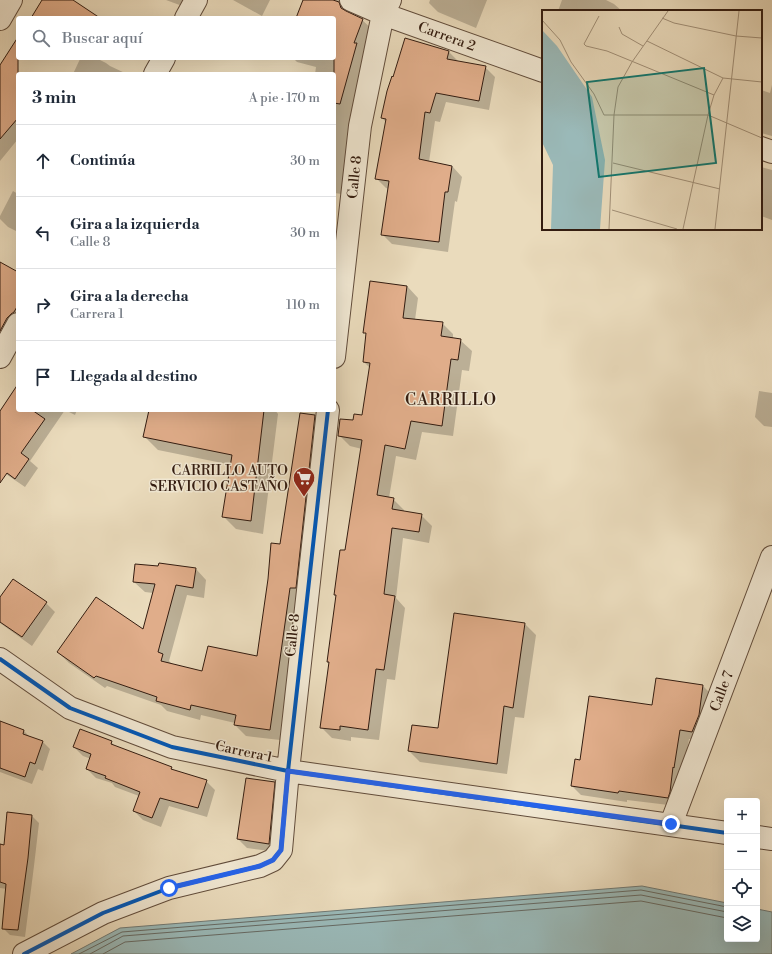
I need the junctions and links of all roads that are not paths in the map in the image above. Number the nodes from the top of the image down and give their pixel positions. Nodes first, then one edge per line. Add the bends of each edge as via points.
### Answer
1 (11, 0) edge
2 (196, 0) edge
3 (351, 0) edge
4 (386, 7) edge
5 (187, 16) edge
6 (0, 19) edge
7 (163, 60) edge
8 (542, 71) edge
9 (156, 72) edge
10 (762, 148) edge
11 (772, 152) edge
12 (16, 328) edge
13 (336, 339) edge
14 (0, 357) edge
15 (328, 412) edge
16 (772, 557) edge
17 (0, 659) edge
18 (288, 771) junction
19 (671, 824) junction
20 (724, 833) edge
21 (760, 837) edge
22 (772, 839) edge
23 (24, 954) edge

1 - 6 street
2 - 5 street
3 - 4 street, Carrera 2
4 - 8 street, Carrera 2
4 - 13 street, Calle 8 via 360,126
7 - 9 street
10 - 11 street
12 - 14 street
15 - 18 street, Calle 8
16 - 19 street, Calle 7
17 - 18 street, Carrera 1 via 70,708 172,747
18 - 19 street, Carrera 1
18 - 23 street, Calle 8 via 281,850 273,860 260,866 169,888 103,913
19 - 20 street, Carrera 1
21 - 22 street

